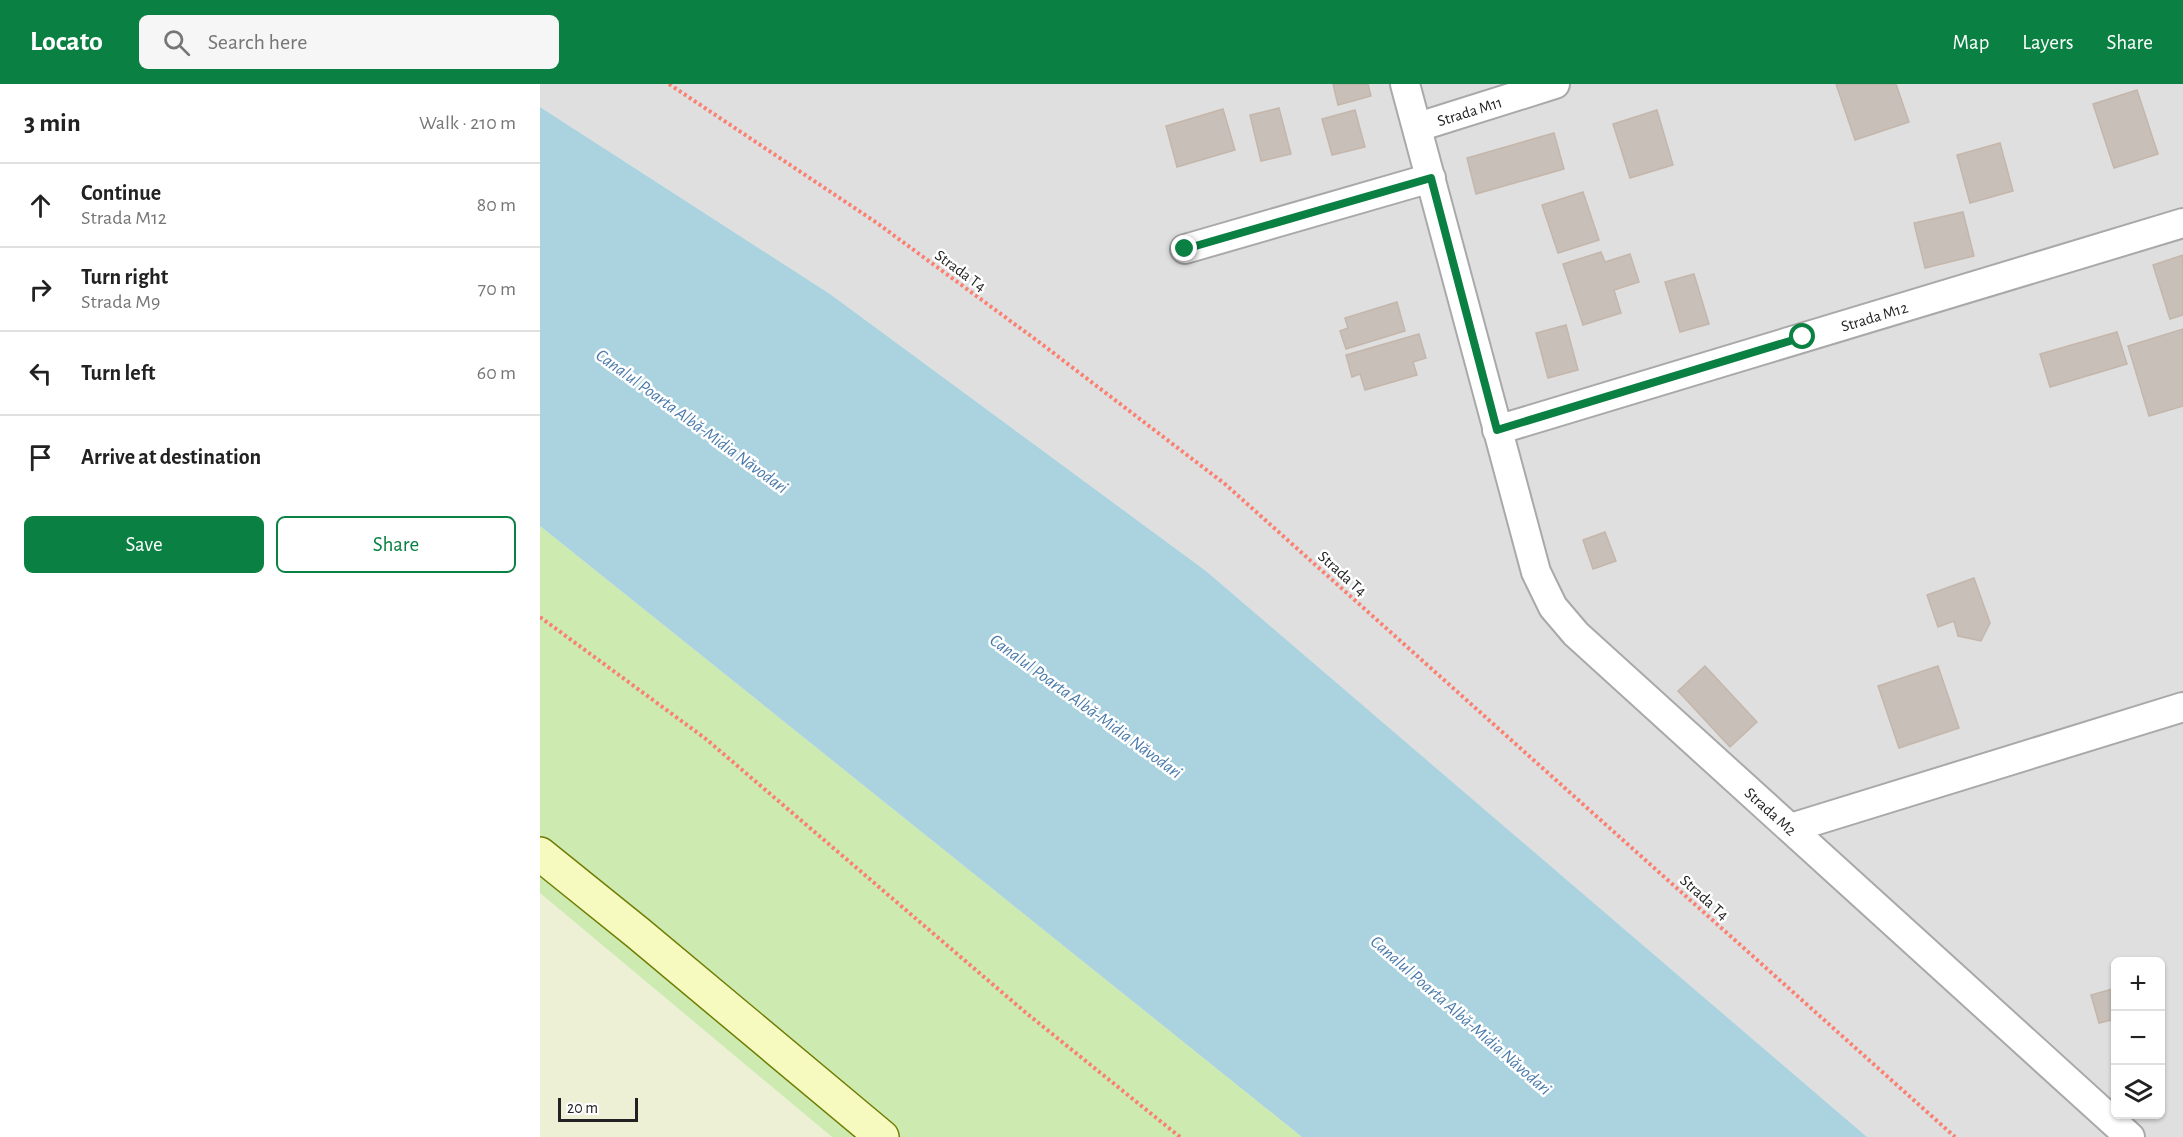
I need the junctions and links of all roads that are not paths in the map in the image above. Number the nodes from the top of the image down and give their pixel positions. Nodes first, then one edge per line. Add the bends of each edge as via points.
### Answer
1 (1405, 84) edge
2 (1555, 84) edge
3 (1418, 127) junction
4 (1431, 178) junction
5 (2183, 223) edge
6 (1185, 249) dead end
7 (1497, 430) junction
8 (2183, 707) edge
9 (1791, 828) junction
10 (540, 854) edge
11 (882, 1137) edge
12 (2130, 1137) edge

1 - 3 street, Strada M2
2 - 3 street, Strada M11
3 - 4 street, Strada M2
4 - 6 street
4 - 7 street, Strada M2
5 - 7 street, Strada M12
7 - 9 street, Strada M2 via 1536,572 1559,614 1576,634
8 - 9 street
9 - 12 street, Strada M2
10 - 11 main road

